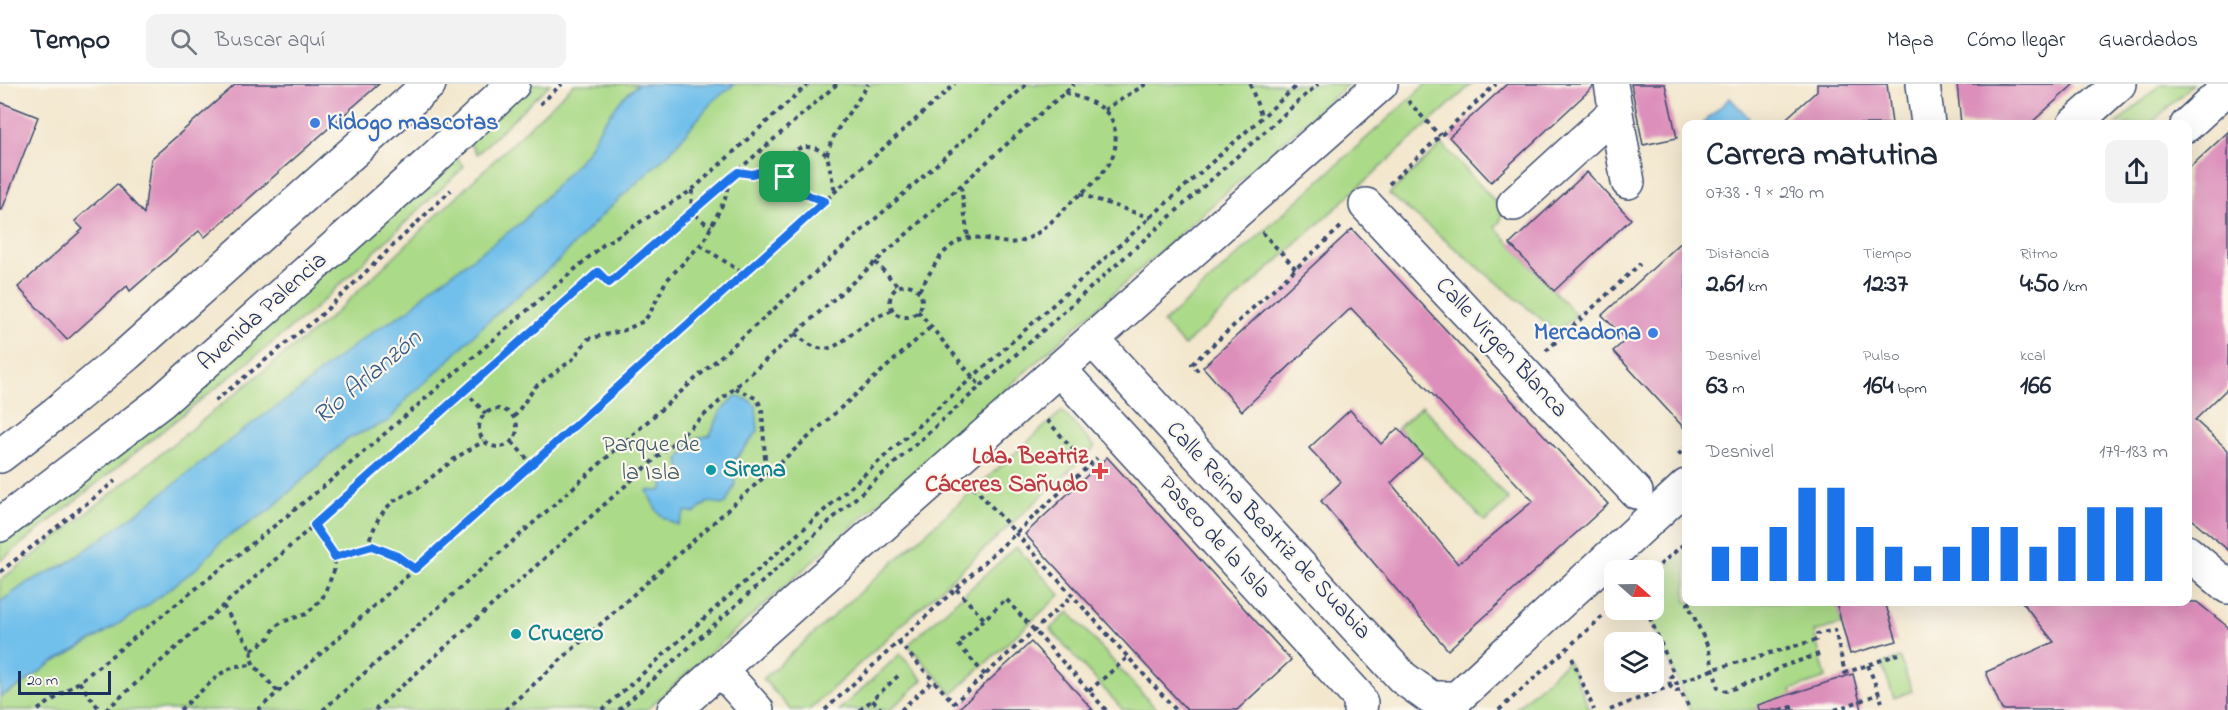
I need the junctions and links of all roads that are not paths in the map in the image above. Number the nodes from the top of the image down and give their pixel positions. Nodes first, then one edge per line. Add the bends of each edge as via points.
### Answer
1 (429, 84) edge
2 (1923, 84) edge
3 (2119, 84) edge
4 (506, 85) edge
5 (2228, 87) edge
6 (1392, 89) edge
7 (1613, 98) edge
8 (1928, 120) edge
9 (2078, 120) edge
10 (2192, 120) edge
11 (1628, 182) dead end
12 (1514, 204) dead end
13 (1366, 205) dead end
14 (1093, 340) junction
15 (1060, 370) junction
16 (0, 456) edge
17 (1682, 490) edge
18 (1636, 492) dead end
19 (0, 525) edge
20 (2192, 556) edge
21 (2228, 587) edge
22 (720, 669) junction
23 (1454, 704) edge
24 (674, 710) edge
25 (757, 710) edge
26 (1360, 710) edge

1 - 16 main road via 126,355
2 - 8 main road
3 - 9 main road
4 - 19 main road, Avenida Palencia via 412,178 161,402
5 - 10 main road
6 - 14 main road
7 - 11 main road
7 - 12 main road
13 - 18 main road, Calle Virgen Blanca
14 - 15 main road
14 - 23 main road, Calle Reina Beatriz de Suabia via 1403,678 1431,698
15 - 22 main road
15 - 26 main road, Paseo de la Isla via 1357,695
17 - 23 main road
20 - 21 main road
22 - 24 main road
22 - 25 main road

